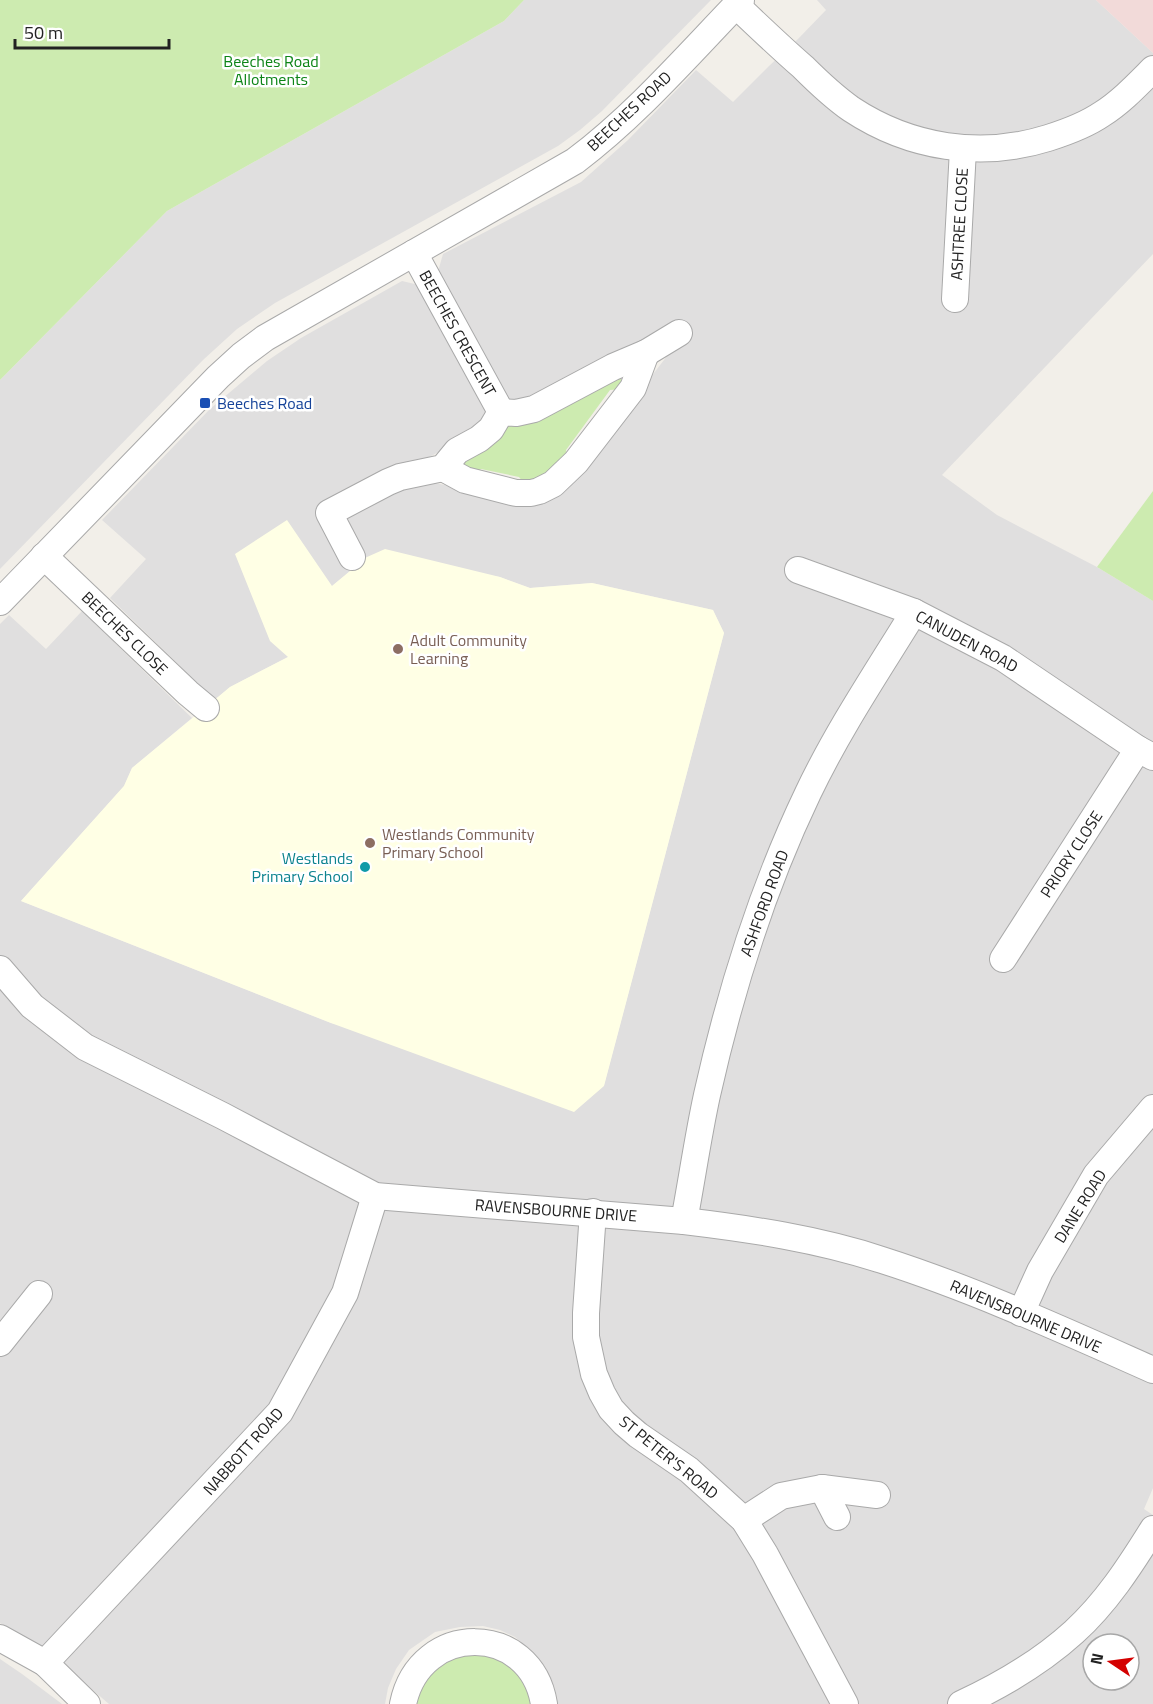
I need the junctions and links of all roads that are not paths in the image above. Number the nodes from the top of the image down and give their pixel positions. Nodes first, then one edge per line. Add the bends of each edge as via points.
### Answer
1 (738, 3) edge
2 (1153, 69) edge
3 (963, 149) junction
4 (414, 253) junction
5 (955, 298) dead end
6 (679, 333) dead end
7 (646, 353) junction
8 (501, 412) junction
9 (443, 468) junction
10 (44, 556) junction
11 (352, 557) dead end
12 (798, 570) dead end
13 (0, 602) edge
14 (914, 612) junction
15 (207, 708) dead end
16 (1146, 753) edge
17 (1003, 959) dead end
18 (0, 969) edge
19 (1153, 1108) edge
20 (375, 1196) junction
21 (593, 1212) junction
22 (684, 1221) junction
23 (39, 1294) dead end
24 (1020, 1313) junction
25 (0, 1343) edge
26 (1153, 1370) edge
27 (822, 1488) junction
28 (877, 1495) dead end
29 (837, 1516) dead end
30 (744, 1520) junction
31 (1153, 1529) edge
32 (0, 1638) edge
33 (45, 1664) junction
34 (87, 1704) edge
35 (403, 1704) edge
36 (544, 1704) edge
37 (845, 1704) edge
38 (961, 1704) edge

1 - 3 street via 851,109 900,135
1 - 4 street, BEECHES ROAD via 601,141 549,177
2 - 3 street via 1102,114 1071,131 1030,144
3 - 5 street, ASHTREE CLOSE
4 - 8 street, BEECHES CRESCENT
4 - 10 street, BEECHES ROAD via 265,338 241,356
6 - 7 street, BEECHES CRESCENT
7 - 8 street, BEECHES CRESCENT via 534,409
7 - 9 street via 633,388 576,462 554,484 531,493 516,493 465,480
8 - 9 street, BEECHES CRESCENT via 491,429 458,451
9 - 11 street, BEECHES CRESCENT via 388,482 329,513
10 - 13 street, BEECHES ROAD
10 - 15 street, BEECHES CLOSE
12 - 14 street, CANUDEN ROAD
14 - 16 street, CANUDEN ROAD via 1003,658
14 - 22 street, ASHFORD ROAD via 828,753 763,902 732,998 707,1096
16 - 17 street, PRIORY CLOSE
18 - 20 street, RAVENSBOURNE DRIVE via 32,1006 85,1047
19 - 24 street, DANE ROAD via 1096,1174
20 - 21 street, RAVENSBOURNE DRIVE
20 - 33 street, NABBOTT ROAD via 345,1293 280,1412
21 - 22 street, RAVENSBOURNE DRIVE
21 - 30 street, ST PETER'S ROAD via 586,1337 602,1393 624,1423 689,1470
22 - 24 street, RAVENSBOURNE DRIVE via 733,1226 880,1259
23 - 25 street
24 - 26 street, RAVENSBOURNE DRIVE
27 - 28 street
27 - 29 street
27 - 30 street via 781,1496
30 - 37 street, ST PETER'S ROAD
31 - 38 street via 1129,1568 1075,1631 1041,1660
32 - 33 street
33 - 34 street
35 - 36 street via 411,1680 426,1660 446,1647 470,1642 493,1644 514,1654 531,1670 542,1690

